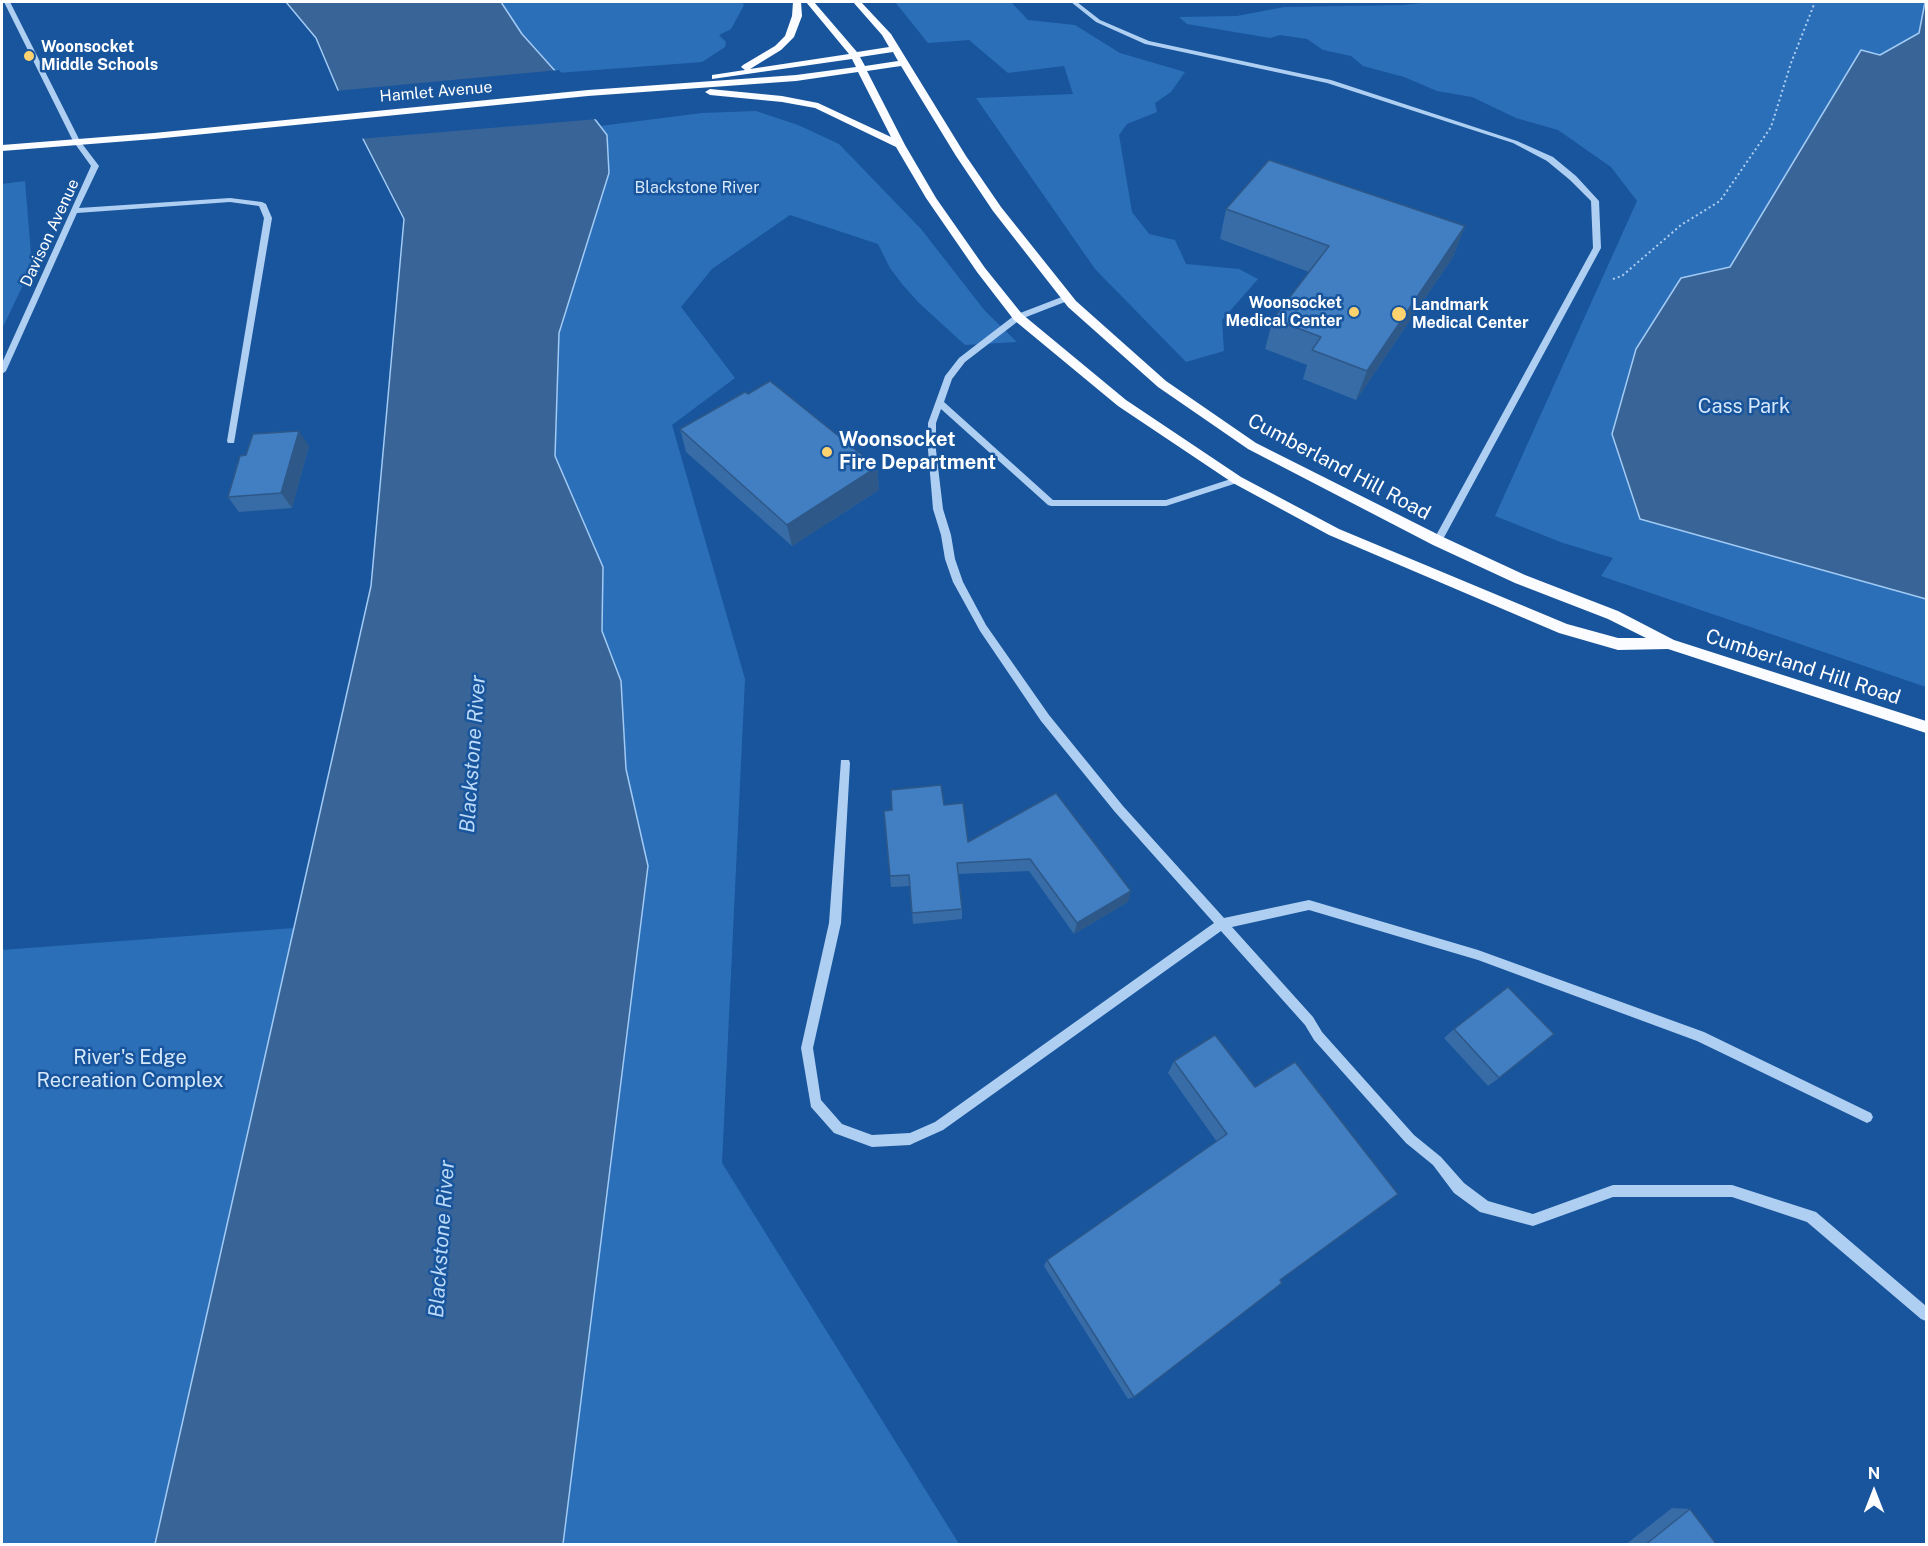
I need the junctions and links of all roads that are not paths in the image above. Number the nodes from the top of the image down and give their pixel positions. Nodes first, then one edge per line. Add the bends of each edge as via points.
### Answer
1 (7, 2) edge
2 (797, 2) edge
3 (810, 2) edge
4 (857, 2) edge
5 (1074, 2) edge
6 (896, 49) junction
7 (855, 56) junction
8 (906, 63) junction
9 (862, 70) junction
10 (736, 72) junction
11 (669, 87) junction
12 (77, 141) junction
13 (900, 145) junction
14 (2, 148) edge
15 (75, 211) junction
16 (1068, 298) junction
17 (1018, 317) junction
18 (2, 371) edge
19 (940, 403) junction
20 (231, 441) dead end
21 (1237, 480) junction
22 (1438, 541) junction
23 (1669, 644) junction
24 (1926, 727) edge
25 (845, 763) dead end
26 (1222, 924) junction
27 (1867, 1117) dead end
28 (1926, 1314) edge

1 - 12 street
2 - 10 main road via 797,16 789,37 778,48
3 - 7 main road, Cumberland Hill Road
4 - 6 main road, Cumberland Hill Road
5 - 22 street via 1098,21 1147,43 1329,81 1515,142 1550,159 1595,201 1597,248
6 - 7 main road, Hamlet Avenue
6 - 8 main road, Cumberland Hill Road
7 - 9 main road, Cumberland Hill Road
7 - 10 main road, Hamlet Avenue
8 - 9 main road, Hamlet Avenue
8 - 16 main road, Cumberland Hill Road via 961,156
9 - 11 main road, Hamlet Avenue
9 - 13 main road, Cumberland Hill Road
10 - 11 main road, Hamlet Avenue
11 - 12 main road, Hamlet Avenue
11 - 13 main road via 818,106
12 - 14 main road
12 - 15 street, Davison Avenue via 95,166
13 - 17 main road, Cumberland Hill Road via 931,198
15 - 18 street, Davison Avenue
15 - 20 street via 230,200 261,204 268,218
16 - 17 street
16 - 22 main road, Cumberland Hill Road via 1162,384 1252,446
17 - 19 street via 962,360 948,378
17 - 21 main road, Cumberland Hill Road via 1122,402
19 - 21 street via 1051,503 1166,503
19 - 26 street via 932,423 938,509 950,559 983,628 1046,718 1119,809
21 - 23 main road, Cumberland Hill Road via 1334,532 1564,629 1618,644
22 - 23 main road, Cumberland Hill Road via 1612,615
23 - 24 main road, Cumberland Hill Road
25 - 26 street via 835,923 807,1048 815,1103 838,1129 872,1141 910,1139 939,1126
26 - 27 street via 1309,905 1478,955 1700,1036
26 - 28 street via 1410,1139 1437,1161 1459,1188 1485,1207 1533,1220 1613,1191 1732,1191 1811,1218

